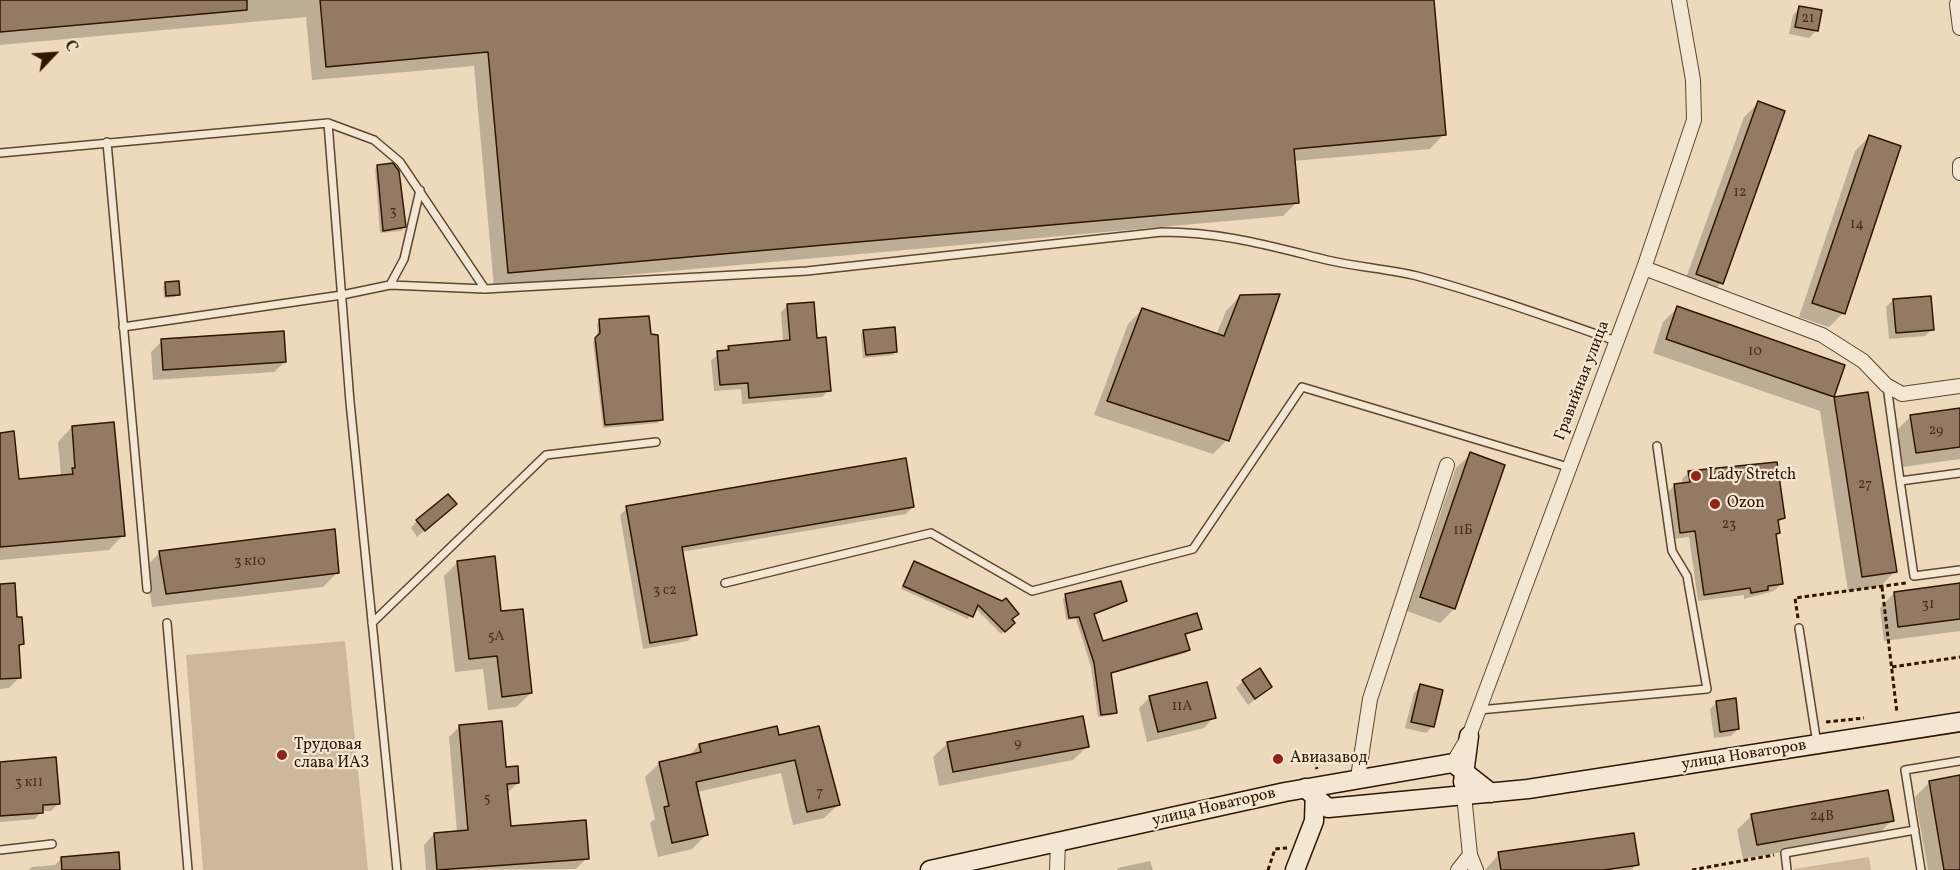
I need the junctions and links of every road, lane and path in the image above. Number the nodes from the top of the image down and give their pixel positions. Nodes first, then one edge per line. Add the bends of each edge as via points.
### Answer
1 (1679, 0) edge
2 (1959, 0) edge
3 (1960, 28) edge
4 (328, 123) junction
5 (107, 142) junction
6 (0, 153) edge
7 (1960, 165) edge
8 (1960, 173) edge
9 (420, 190) junction
10 (1644, 268) junction
11 (390, 285) junction
12 (485, 289) junction
13 (342, 295) junction
14 (123, 327) junction
15 (1616, 341) junction
16 (1886, 385) junction
17 (1960, 386) edge
18 (656, 442) dead end
19 (1657, 446) dead end
20 (1448, 465) dead end
21 (1568, 467) junction
22 (1960, 473) edge
23 (1900, 481) junction
24 (1960, 570) edge
25 (1914, 576) junction
26 (725, 584) dead end
27 (1882, 588) junction
28 (147, 590) dead end
29 (166, 623) dead end
30 (372, 623) junction
31 (1799, 628) joint
32 (1960, 657) edge
33 (1892, 667) junction
34 (1479, 710) junction
35 (1890, 714) dead end
36 (1874, 716) dead end
37 (1960, 722) edge
38 (1814, 724) junction
39 (1469, 736) junction
40 (1817, 745) junction
41 (1960, 761) edge
42 (1453, 763) junction
43 (1358, 777) junction
44 (1310, 790) junction
45 (1491, 793) junction
46 (1464, 795) junction
47 (1443, 797) junction
48 (1915, 830) junction
49 (1058, 842) junction
50 (52, 844) dead end
51 (0, 850) edge
52 (1785, 853) junction
53 (1470, 855) junction
54 (1297, 869) edge
55 (188, 870) edge
56 (397, 870) edge
57 (930, 870) edge
58 (1057, 870) edge
59 (1458, 870) edge
60 (1476, 870) edge
61 (1692, 870) edge
62 (1787, 870) edge
63 (1921, 870) edge

1 - 10 street, Гравийная улица via 1694,80 1694,120
2 - 3 street
4 - 5 lane
4 - 9 lane via 374,140 400,162
4 - 13 lane
5 - 6 lane
5 - 14 lane
7 - 8 street
9 - 11 lane via 404,259
9 - 12 lane
10 - 15 street, Гравийная улица
10 - 16 street via 1822,335 1863,361
11 - 12 lane
11 - 13 lane
12 - 15 lane via 807,270 1162,232 1196,232 1415,276
13 - 14 lane
13 - 30 lane
14 - 28 lane
15 - 21 street, Гравийная улица
16 - 17 street via 1902,394
16 - 23 lane
18 - 30 lane via 546,455
19 - 34 lane via 1672,550 1687,576 1707,689
20 - 43 street via 1370,699
21 - 26 lane via 1302,387 1193,549 1032,591 931,533
21 - 34 street, Гравийная улица
22 - 23 lane
23 - 25 lane
24 - 25 lane
25 - 27 path via 1904,585
27 - 31 path via 1795,598
27 - 33 path
29 - 55 lane
30 - 56 lane
31 - 38 lane
32 - 33 path
33 - 35 path via 1898,713
34 - 39 street, Гравийная улица
36 - 38 path
37 - 40 main road, улица Новаторов
38 - 40 lane
39 - 42 street, Гравийная улица
39 - 47 main road via 1463,781
40 - 45 main road, улица Новаторов
41 - 48 lane via 1905,770
42 - 43 main road, улица Новаторов
42 - 45 main road
43 - 44 main road, улица Новаторов
44 - 47 main road, улица Новаторов via 1328,808
44 - 49 main road, улица Новаторов
44 - 54 main road via 1314,821
45 - 46 main road, улица Новаторов
46 - 47 main road, улица Новаторов
46 - 53 street
48 - 52 lane
48 - 63 lane
49 - 57 main road, улица Новаторов
49 - 58 street
50 - 51 lane
52 - 61 path
52 - 62 lane
53 - 59 street
53 - 60 street

